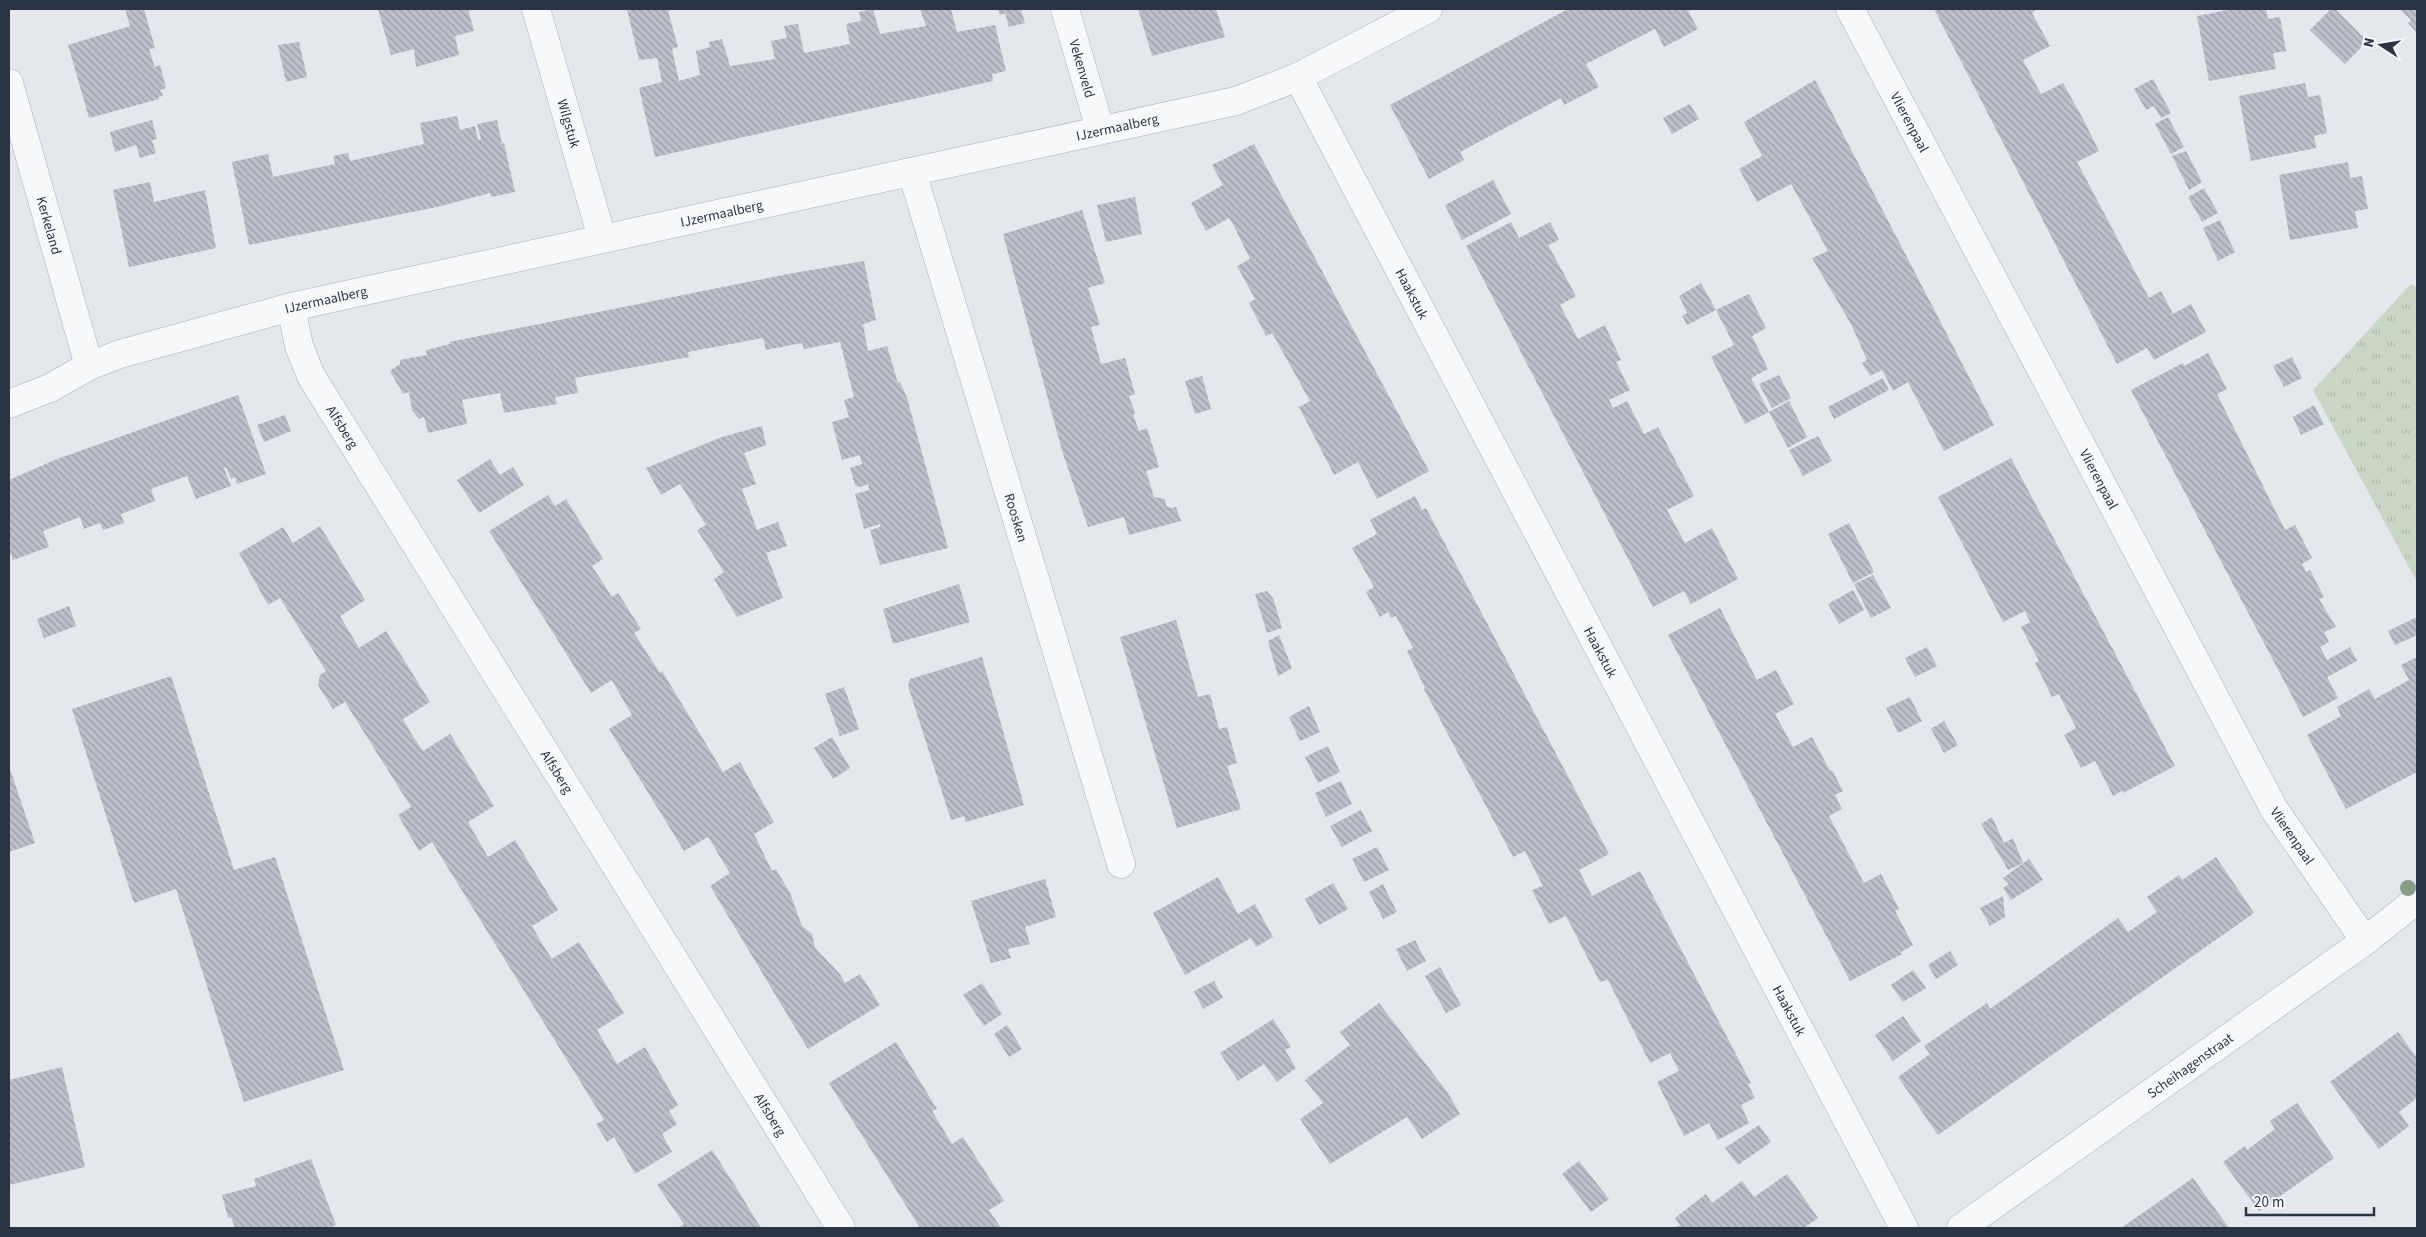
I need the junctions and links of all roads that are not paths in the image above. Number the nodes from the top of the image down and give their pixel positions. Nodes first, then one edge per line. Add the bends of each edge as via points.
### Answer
1 (536, 9) edge
2 (1065, 9) edge
3 (1428, 9) edge
4 (1850, 9) edge
5 (1298, 77) junction
6 (9, 83) edge
7 (1100, 129) junction
8 (912, 172) junction
9 (602, 238) junction
10 (291, 306) junction
11 (89, 366) junction
12 (9, 404) edge
13 (1121, 864) dead end
14 (2417, 900) edge
15 (2365, 941) junction
16 (841, 1228) edge
17 (1904, 1228) edge
18 (1961, 1228) edge

1 - 9 street, Wilgstuk
2 - 7 street, Vekenveld
3 - 5 street, IJzermaalberg
4 - 15 street, Vlierenpaal via 2274,809
5 - 7 street, IJzermaalberg via 1236,100
5 - 17 street, Haakstuk
6 - 11 street, Kerkeland
7 - 8 street, IJzermaalberg
8 - 9 street, IJzermaalberg
8 - 13 street, Roosken
9 - 10 street, IJzermaalberg
10 - 11 street, IJzermaalberg via 130,351
10 - 16 street, Alfsberg via 299,346 311,376
11 - 12 street, IJzermaalberg via 50,388
14 - 15 street, Scheihagenstraat
15 - 18 street, Scheihagenstraat

